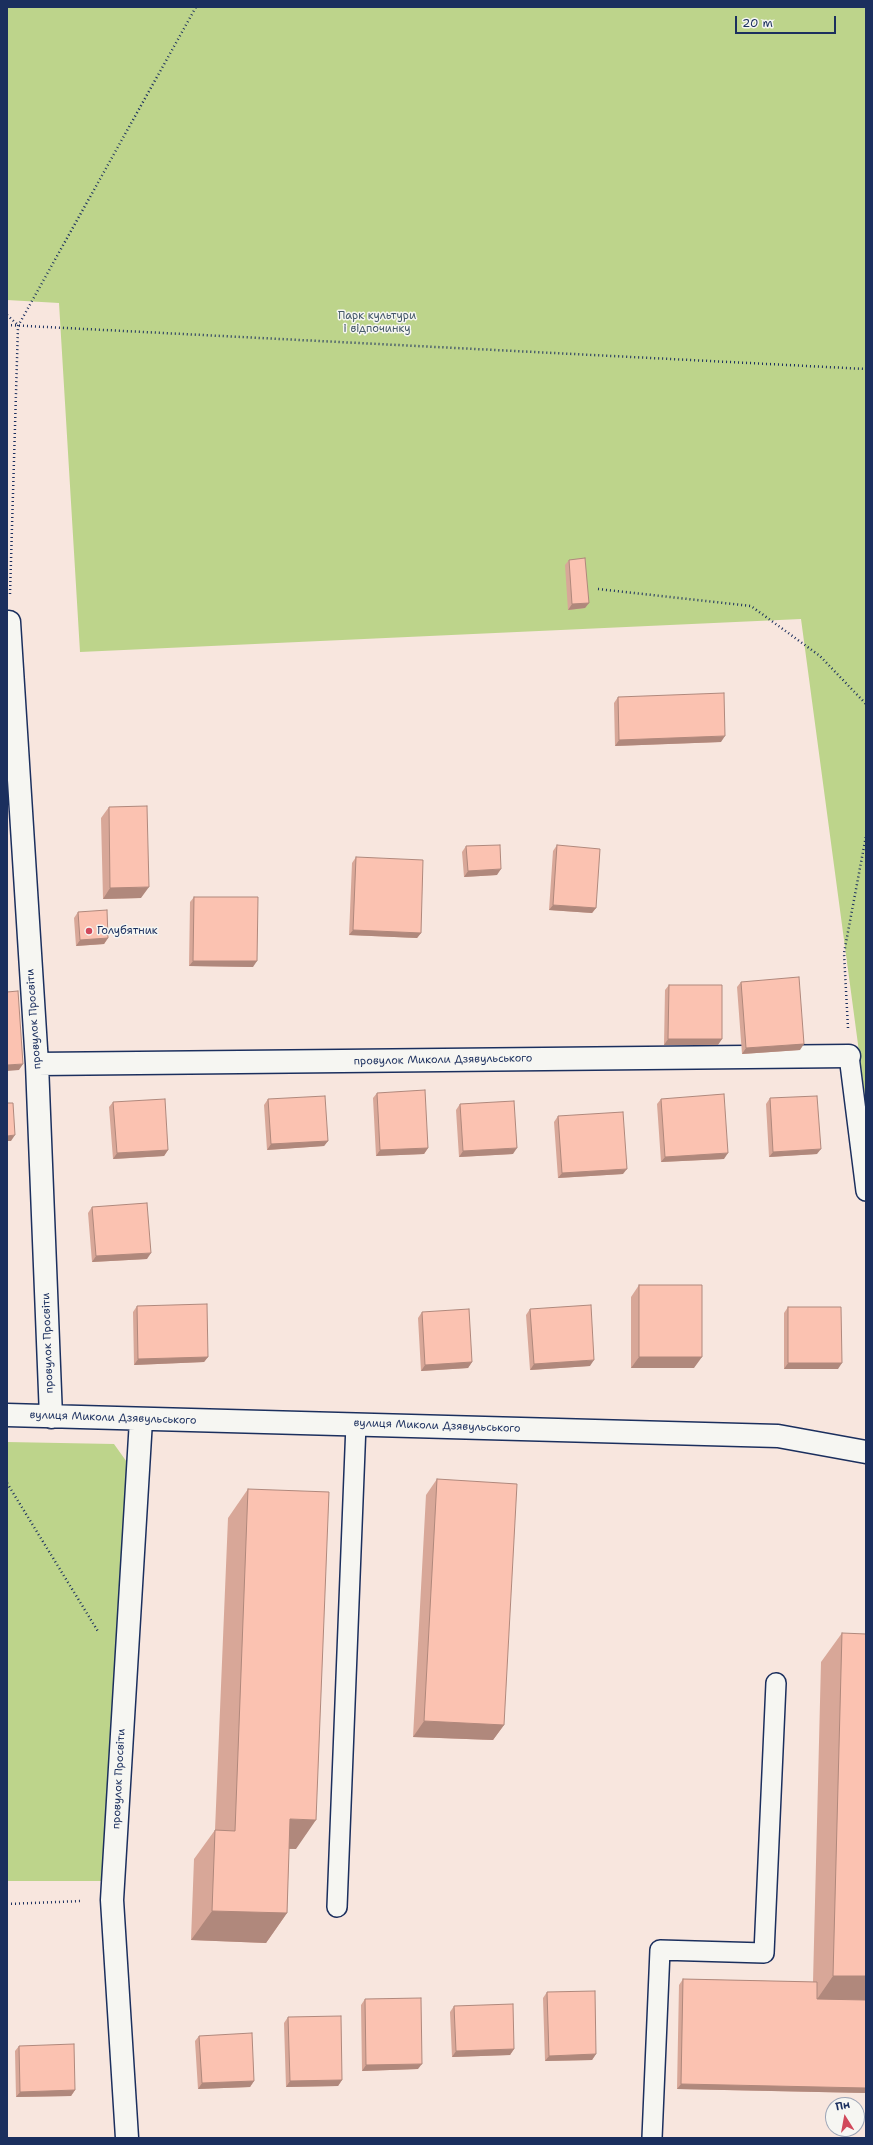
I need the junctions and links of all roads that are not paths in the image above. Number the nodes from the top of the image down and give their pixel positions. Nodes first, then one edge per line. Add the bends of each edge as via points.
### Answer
1 (8, 622) edge
2 (849, 1056) joint
3 (37, 1064) junction
4 (866, 1190) edge
5 (7, 1415) edge
6 (50, 1417) junction
7 (140, 1420) junction
8 (356, 1424) junction
9 (866, 1452) edge
10 (776, 1683) dead end
11 (337, 1907) dead end
12 (127, 2138) edge
13 (652, 2138) edge

1 - 3 street, провулок Просвіти
2 - 3 street, провулок Миколи Дзявульського
2 - 4 lane
3 - 6 street, провулок Просвіти
5 - 6 street, вулиця Миколи Дзявульського
6 - 7 street, вулиця Миколи Дзявульського
7 - 8 street, вулиця Миколи Дзявульського
7 - 12 street, провулок Просвіти via 112,1900
8 - 9 street, вулиця Миколи Дзявульського via 778,1436
8 - 11 lane
10 - 13 lane via 764,1953 660,1950

